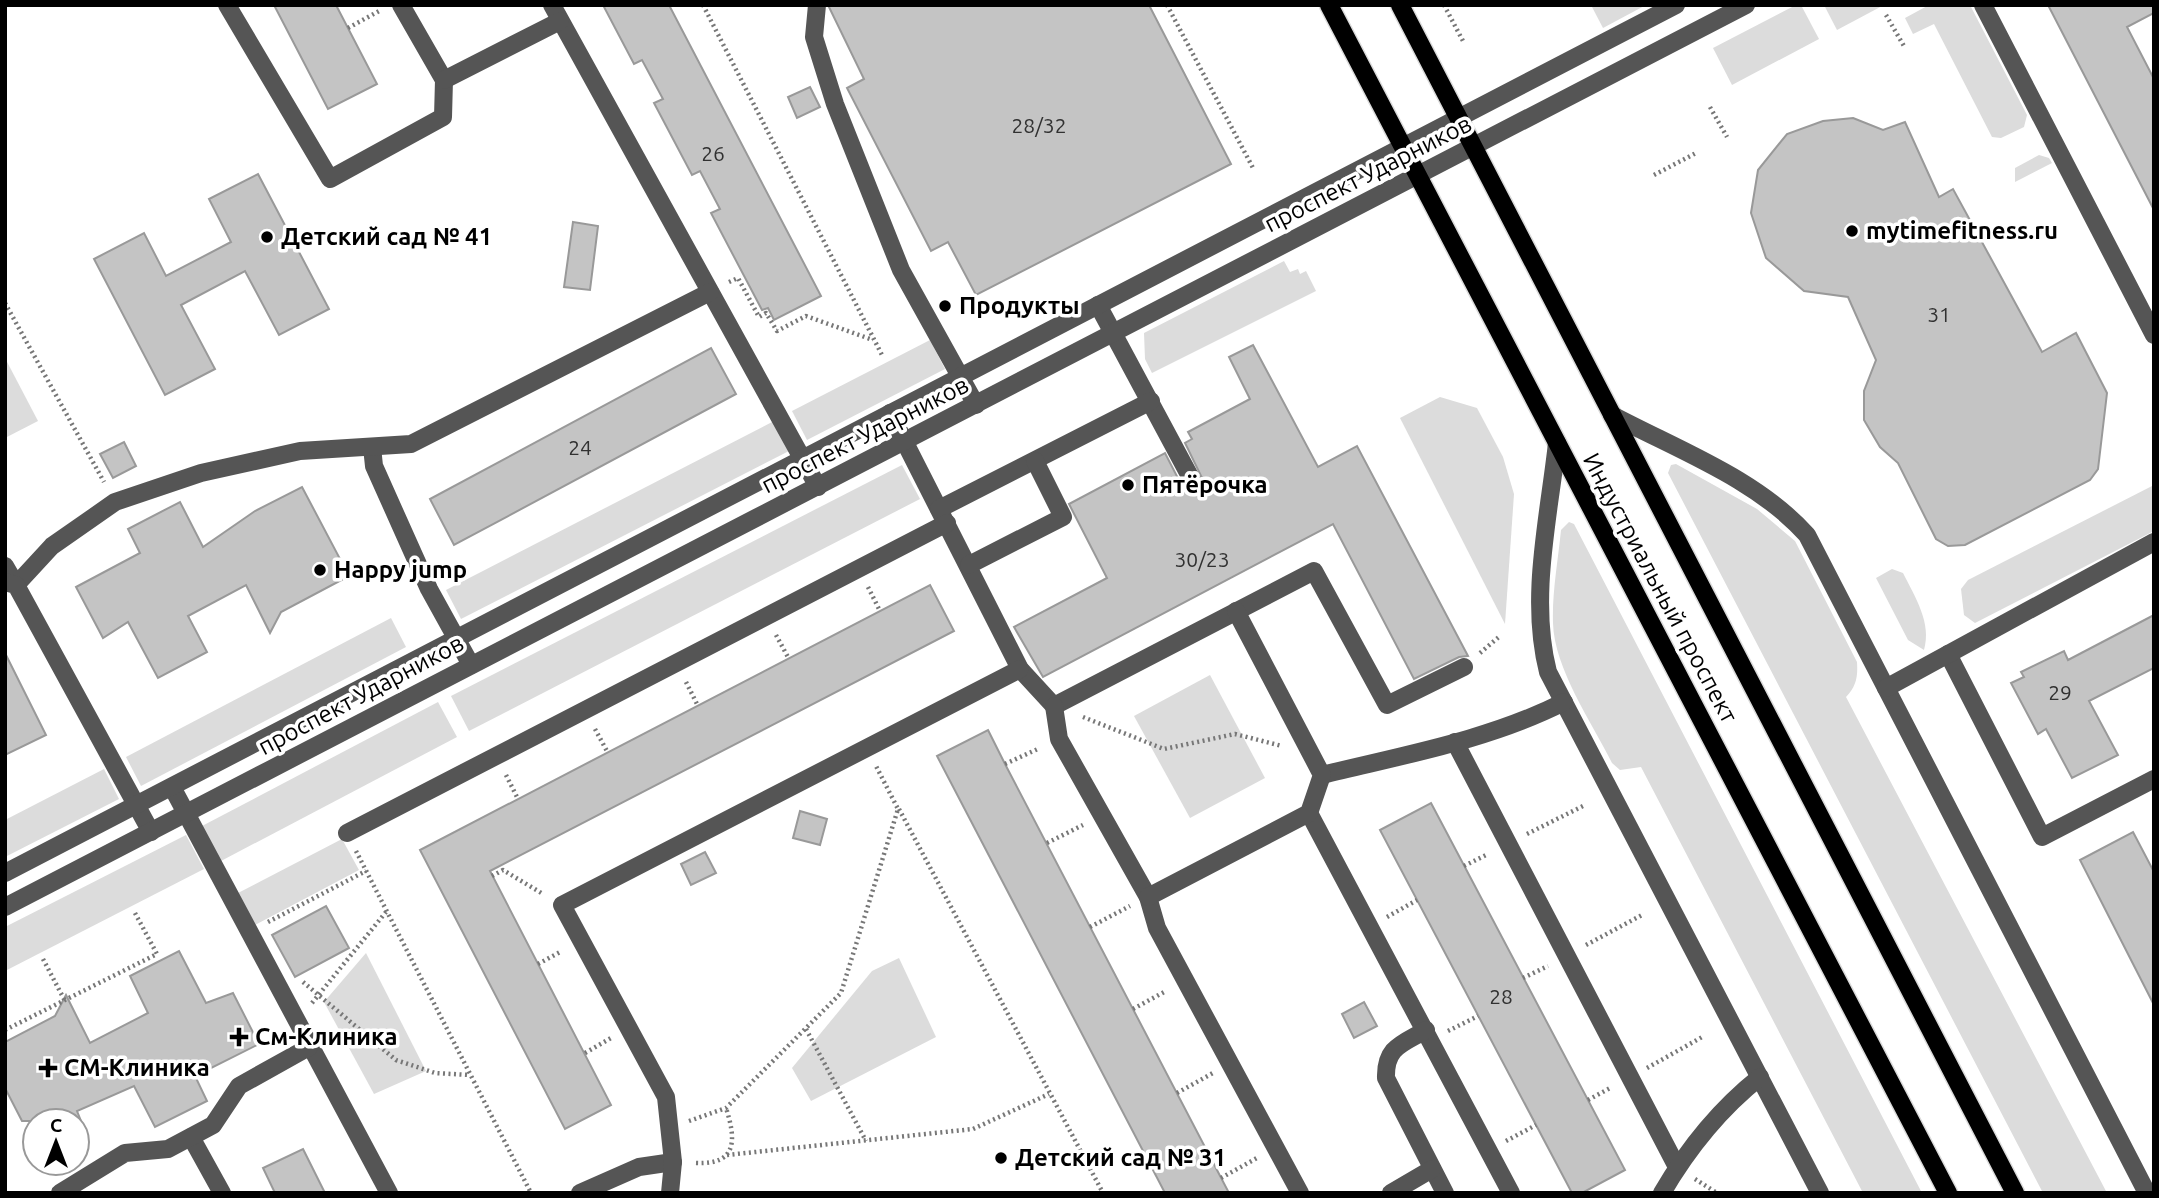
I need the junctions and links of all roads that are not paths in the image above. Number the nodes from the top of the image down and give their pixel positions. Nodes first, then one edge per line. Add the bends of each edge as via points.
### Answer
1 (227, 5) edge
2 (401, 5) edge
3 (817, 5) edge
4 (1329, 5) edge
5 (1400, 5) edge
6 (1676, 5) edge
7 (1746, 5) edge
8 (1983, 5) edge
9 (556, 13) edge
10 (444, 80) junction
11 (1458, 117) junction
12 (1403, 146) junction
13 (1473, 147) junction
14 (1418, 176) junction
15 (710, 292) junction
16 (1098, 305) junction
17 (1113, 334) junction
18 (2154, 335) edge
19 (960, 376) junction
20 (1151, 401) junction
21 (976, 405) junction
22 (890, 413) junction
23 (1612, 415) junction
24 (906, 442) junction
25 (1557, 443) junction
26 (372, 447) junction
27 (802, 459) junction
28 (1035, 461) junction
29 (1193, 482) dead end
30 (818, 487) junction
31 (943, 516) junction
32 (2154, 542) edge
33 (969, 565) junction
34 (5, 566) edge
35 (11, 584) edge
36 (1236, 611) junction
37 (456, 638) junction
38 (1948, 654) junction
39 (471, 665) junction
40 (1464, 667) dead end
41 (1020, 669) junction
42 (1886, 688) junction
43 (1564, 702) junction
44 (1054, 706) junction
45 (1455, 742) junction
46 (1322, 775) junction
47 (2154, 779) edge
48 (172, 787) junction
49 (136, 805) junction
50 (1309, 813) junction
51 (186, 814) junction
52 (151, 832) junction
53 (346, 833) road end
54 (5, 873) edge
55 (1148, 897) junction
56 (5, 908) edge
57 (1429, 1035) junction
58 (309, 1047) junction
59 (1760, 1077) junction
60 (191, 1137) junction
61 (673, 1162) junction
62 (1677, 1167) junction
63 (1432, 1169) junction
64 (60, 1193) edge
65 (222, 1193) edge
66 (389, 1193) edge
67 (580, 1193) edge
68 (670, 1193) edge
69 (1300, 1193) edge
70 (1391, 1193) edge
71 (1445, 1193) edge
72 (1511, 1193) edge
73 (1662, 1193) edge
74 (1820, 1193) edge
75 (1948, 1193) edge
76 (2015, 1193) edge
77 (2147, 1193) edge

1 - 10 street via 330,179 443,117
2 - 10 street
3 - 19 street via 814,37 835,104 901,270
4 - 12 main road, Индустриальный проспект
5 - 11 main road, Индустриальный проспект
6 - 11 street, проспект Ударников
7 - 13 street, проспект Ударников
8 - 18 street
9 - 10 street
9 - 15 street
11 - 12 street, проспект Ударников
11 - 13 main road, Индустриальный проспект
12 - 14 main road, Индустриальный проспект
12 - 16 street, проспект Ударников
13 - 14 street, проспект Ударников
13 - 23 main road, Индустриальный проспект
14 - 17 street, проспект Ударников
14 - 25 main road, Индустриальный проспект
15 - 26 street via 411,444
15 - 27 street
16 - 17 street
16 - 19 street, проспект Ударников
17 - 20 street
17 - 21 street, проспект Ударников
19 - 21 street
19 - 22 street, проспект Ударников
20 - 28 street
20 - 29 street
21 - 24 street, проспект Ударников
22 - 24 street
22 - 27 street, проспект Ударников
23 - 42 street via 1787,512 1807,535
23 - 76 main road, Индустриальный проспект
24 - 30 street, проспект Ударников
24 - 31 street
25 - 43 street via 1539,613 1548,672
25 - 75 main road, Индустриальный проспект
26 - 35 street via 288,454 201,472 115,502 51,546
26 - 37 street via 374,466
27 - 30 street
27 - 37 street, проспект Ударников
28 - 31 street
28 - 33 street via 1063,517
30 - 39 street, проспект Ударников
31 - 33 street
31 - 53 street
32 - 38 street
33 - 41 street
34 - 35 street
35 - 49 street
36 - 40 street via 1314,571 1387,705
36 - 44 street
36 - 46 street
37 - 39 street
37 - 48 street, проспект Ударников
38 - 42 street
38 - 47 street via 2042,837
39 - 51 street, проспект Ударников
41 - 44 street
41 - 61 street via 562,905 666,1097
42 - 77 street
43 - 45 street
43 - 59 street
44 - 55 street via 1059,739
45 - 46 street
45 - 62 street
46 - 50 street
48 - 49 street, проспект Ударников
48 - 51 street
49 - 52 street
49 - 54 street, проспект Ударников
50 - 55 street
50 - 57 street
51 - 52 street, проспект Ударников
51 - 58 street
52 - 56 street, проспект Ударников
55 - 69 street via 1157,928
57 - 63 street via 1395,1048 1385,1062 1386,1078
57 - 72 street
58 - 60 street via 239,1086 213,1125
58 - 66 street
59 - 62 street via 1735,1096
59 - 74 street
60 - 64 street via 168,1149 125,1153
60 - 65 street
61 - 67 street via 639,1167
61 - 68 street
62 - 73 street
63 - 70 street
63 - 71 street

